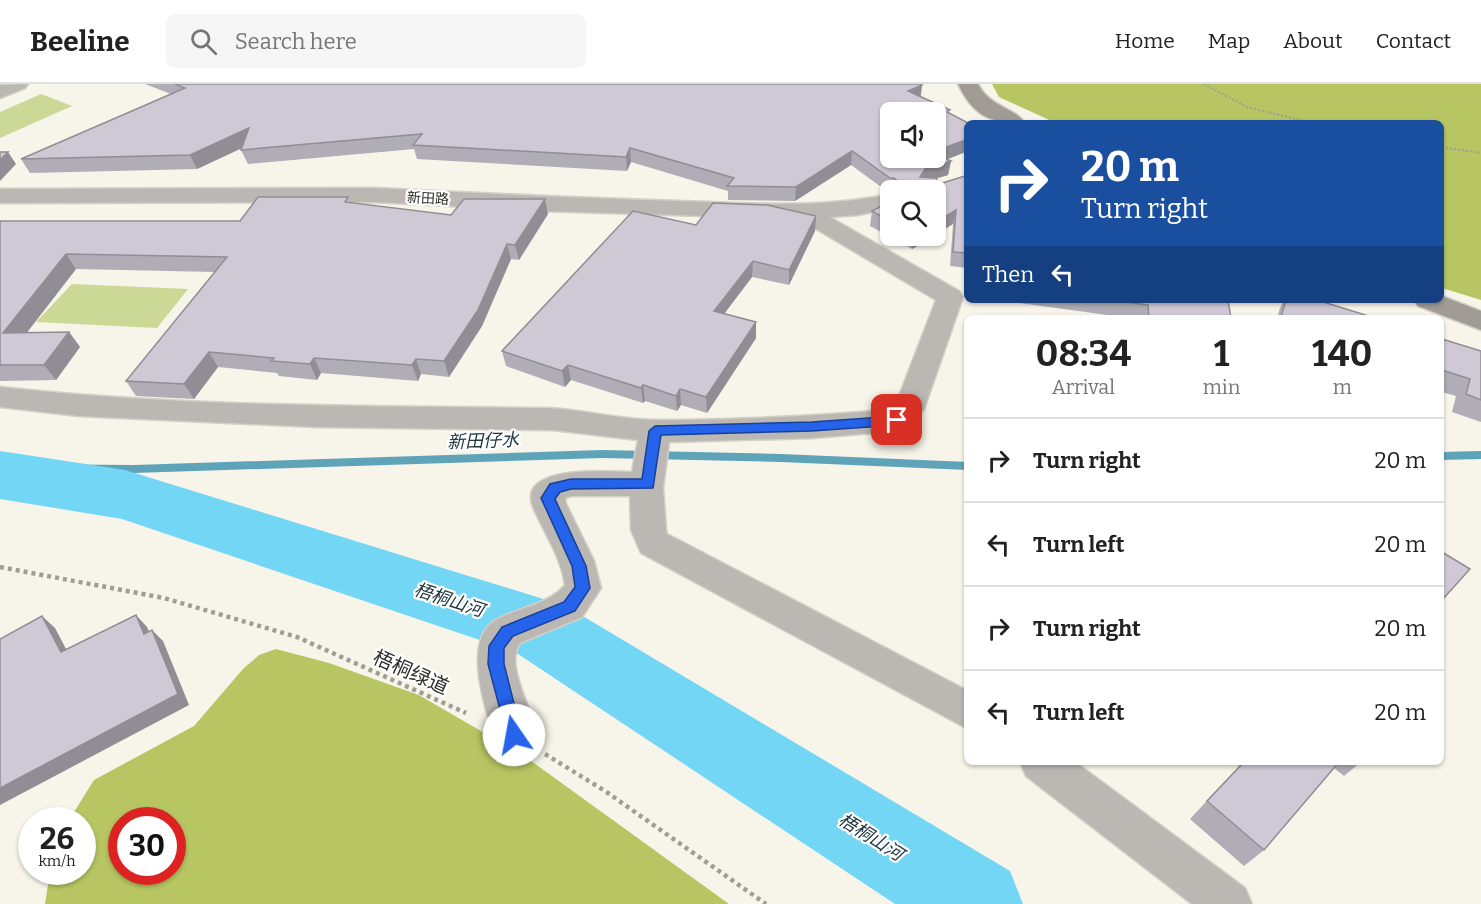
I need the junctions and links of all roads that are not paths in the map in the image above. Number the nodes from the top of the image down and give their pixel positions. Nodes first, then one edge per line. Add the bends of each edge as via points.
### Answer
1 (18, 84) edge
2 (968, 84) edge
3 (0, 92) edge
4 (1007, 120) edge
5 (0, 196) edge
6 (880, 203) edge
7 (804, 212) junction
8 (1435, 303) edge
9 (1481, 321) edge
10 (0, 397) edge
11 (655, 431) junction
12 (648, 484) junction
13 (964, 709) edge
14 (514, 735) road end
15 (1045, 765) edge
16 (1229, 904) edge

1 - 3 street
2 - 4 main road via 974,98
5 - 7 street, 新田路 via 374,195
6 - 7 street, 新田路
7 - 11 street via 950,297 909,409 897,420 812,427
8 - 9 main road
10 - 11 street via 79,406 293,415 553,419
11 - 12 street
12 - 13 street via 647,530 653,543
12 - 14 street via 571,484 550,492 551,508 579,566 583,588 569,606 507,632 496,646 496,664
15 - 16 street

